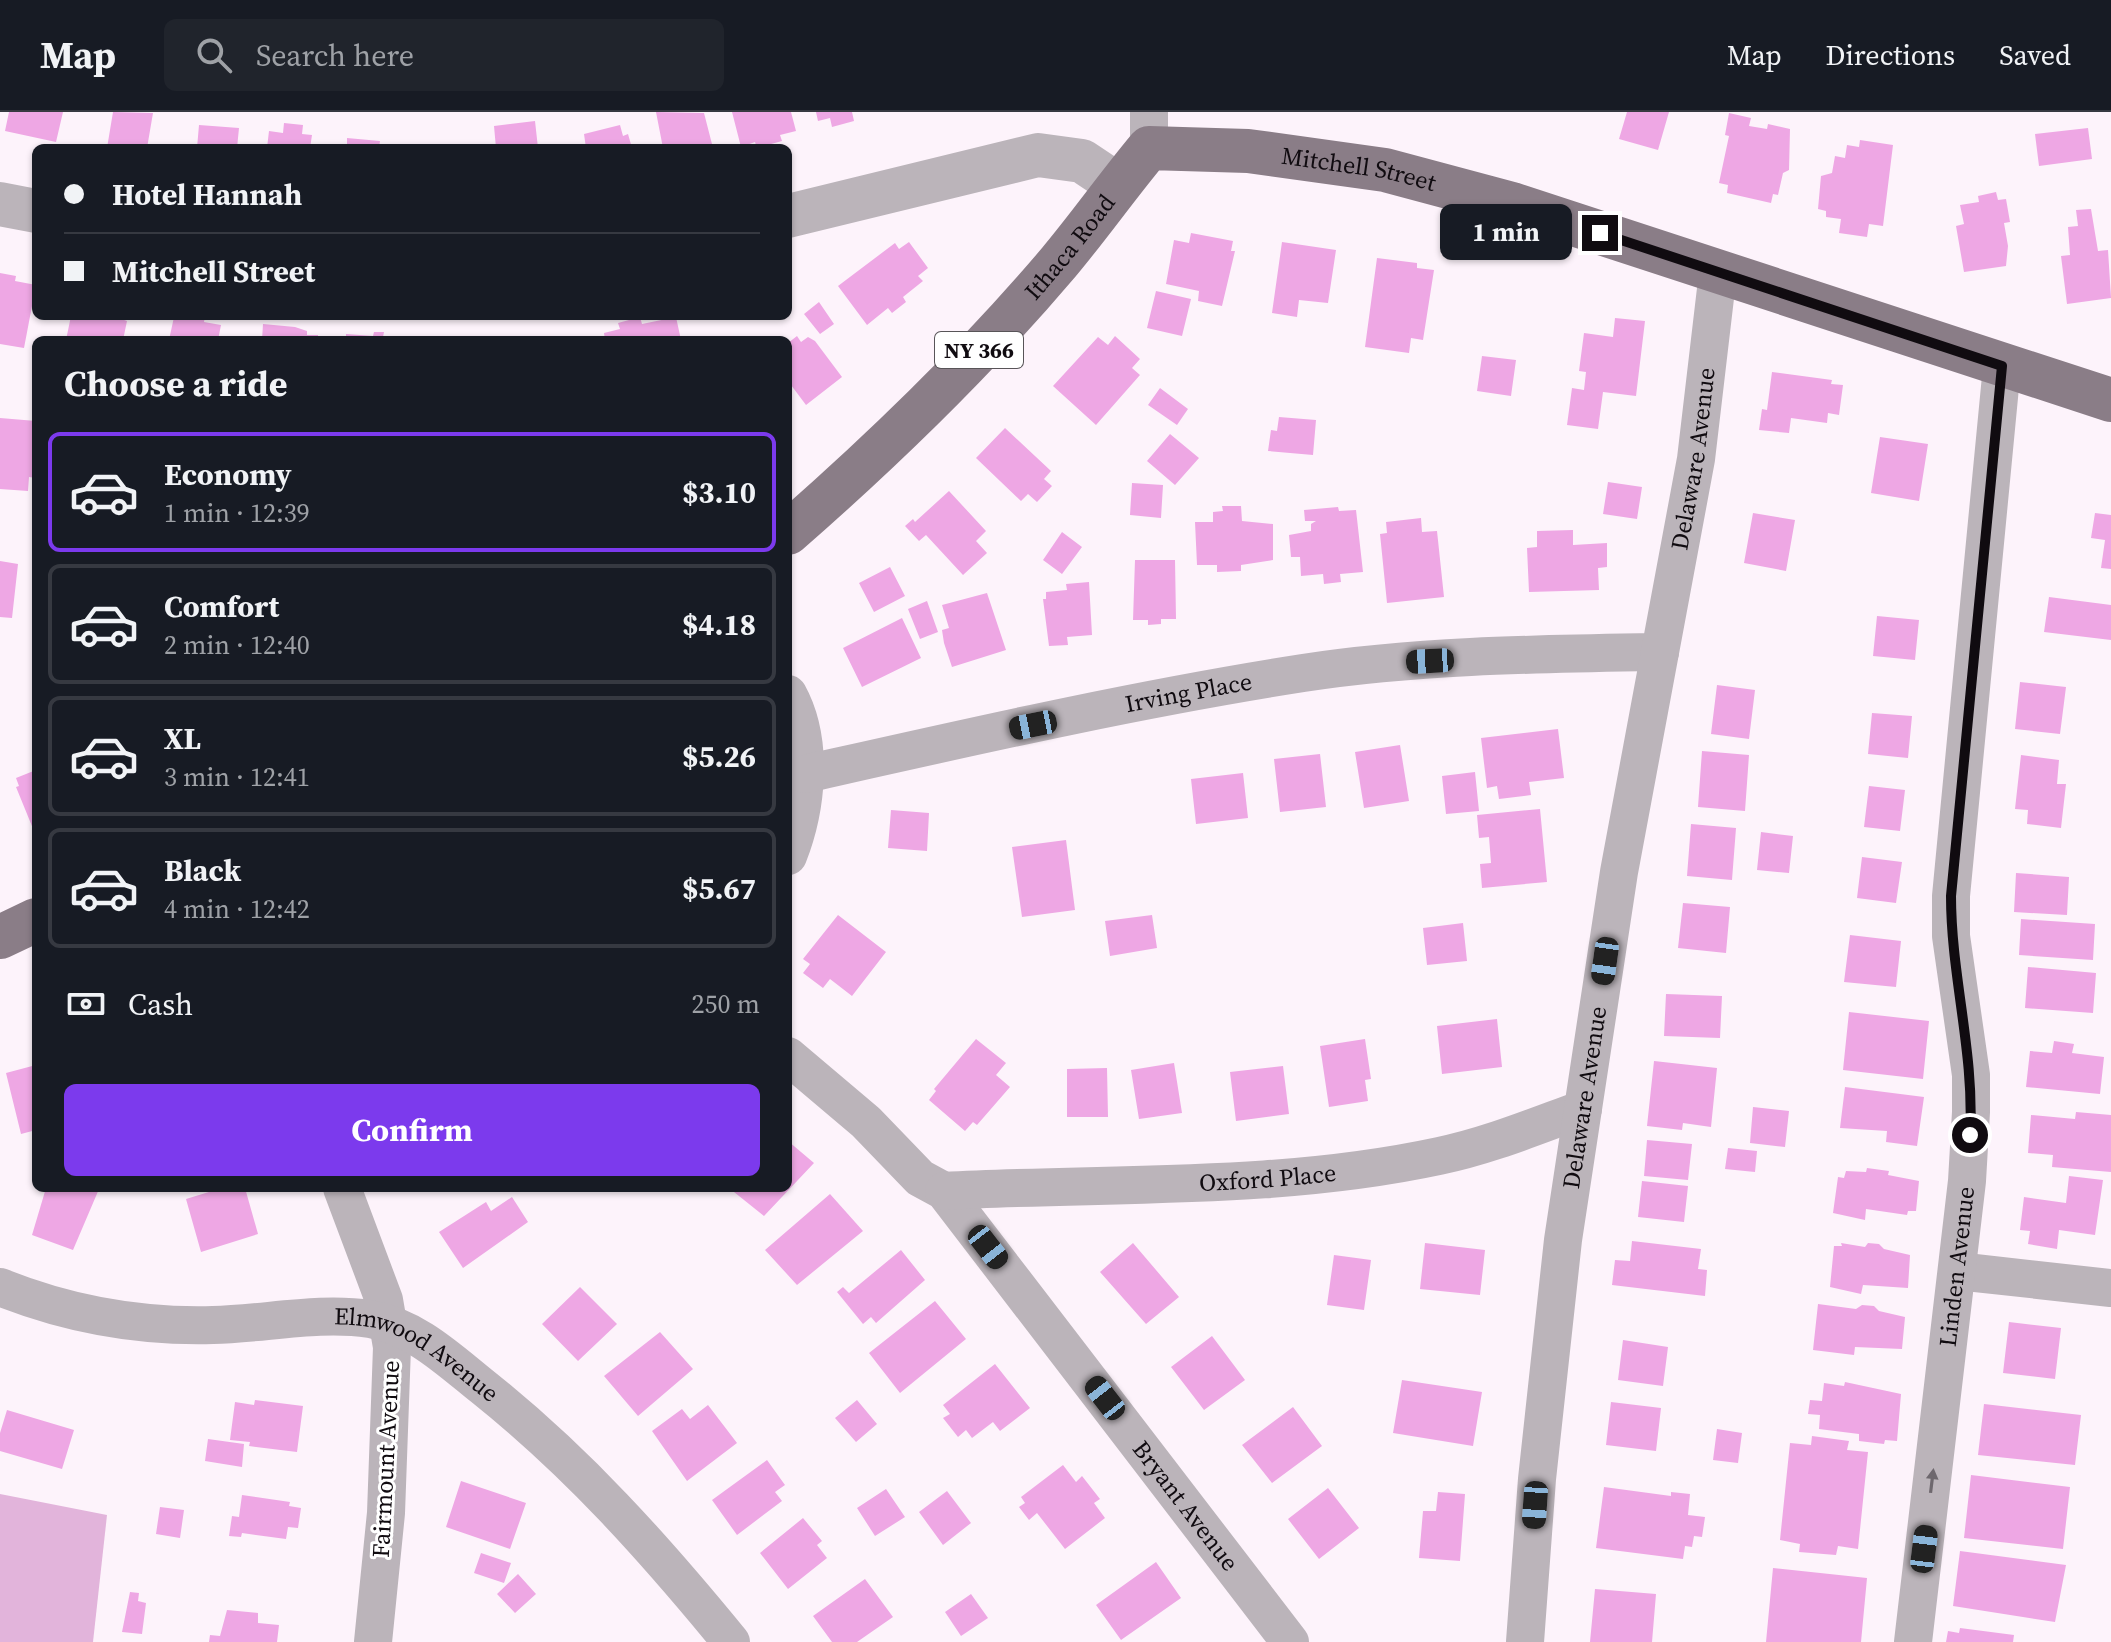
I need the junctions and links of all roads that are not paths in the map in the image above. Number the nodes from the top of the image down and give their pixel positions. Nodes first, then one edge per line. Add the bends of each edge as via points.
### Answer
1 (1149, 130) edge
2 (1118, 185) junction
3 (0, 204) edge
4 (32, 210) edge
5 (792, 215) edge
6 (1718, 272) junction
7 (2002, 366) junction
8 (2111, 400) edge
9 (792, 530) edge
10 (1660, 652) junction
11 (792, 708) edge
12 (805, 774) junction
13 (792, 842) edge
14 (32, 922) edge
15 (0, 937) edge
16 (792, 1059) edge
17 (1583, 1109) junction
18 (944, 1191) junction
19 (343, 1192) edge
20 (1957, 1271) junction
21 (0, 1287) edge
22 (2111, 1288) edge
23 (389, 1323) junction
24 (373, 1642) edge
25 (731, 1642) edge
26 (1290, 1642) edge
27 (1525, 1642) edge
28 (1913, 1642) edge

1 - 2 main road, Ithaca Road / NY 366
1 - 6 main road, Mitchell Street / NY 366 via 1248,151 1385,170 1512,204
2 - 5 street via 1082,161 1038,155
2 - 9 main road, Ithaca Road / NY 366 via 1059,262 974,355
3 - 4 street
6 - 7 main road, Mitchell Street / NY 366
6 - 10 street, Delaware Avenue via 1696,459
7 - 8 main road, Mitchell Street / NY 366
7 - 20 street, Linden Avenue via 1951,896 1951,936 1971,1075
10 - 12 street, Irving Place via 1401,662 1305,673
10 - 17 street, Delaware Avenue
11 - 12 street
12 - 13 street
14 - 15 main road
16 - 18 street, Bryant Avenue via 866,1122 920,1178
17 - 18 street, Oxford Place via 1440,1156 1330,1174
17 - 27 street, Delaware Avenue via 1541,1442
18 - 26 street, Bryant Avenue
19 - 23 street, Fairmount Avenue
20 - 22 street
28 -> 20 street, Linden Avenue
21 - 23 street, Elmwood Avenue via 64,1311 159,1325 339,1318
23 - 24 street, Fairmount Avenue via 393,1365 386,1513
23 - 25 street, Elmwood Avenue via 433,1347 550,1441 666,1562

